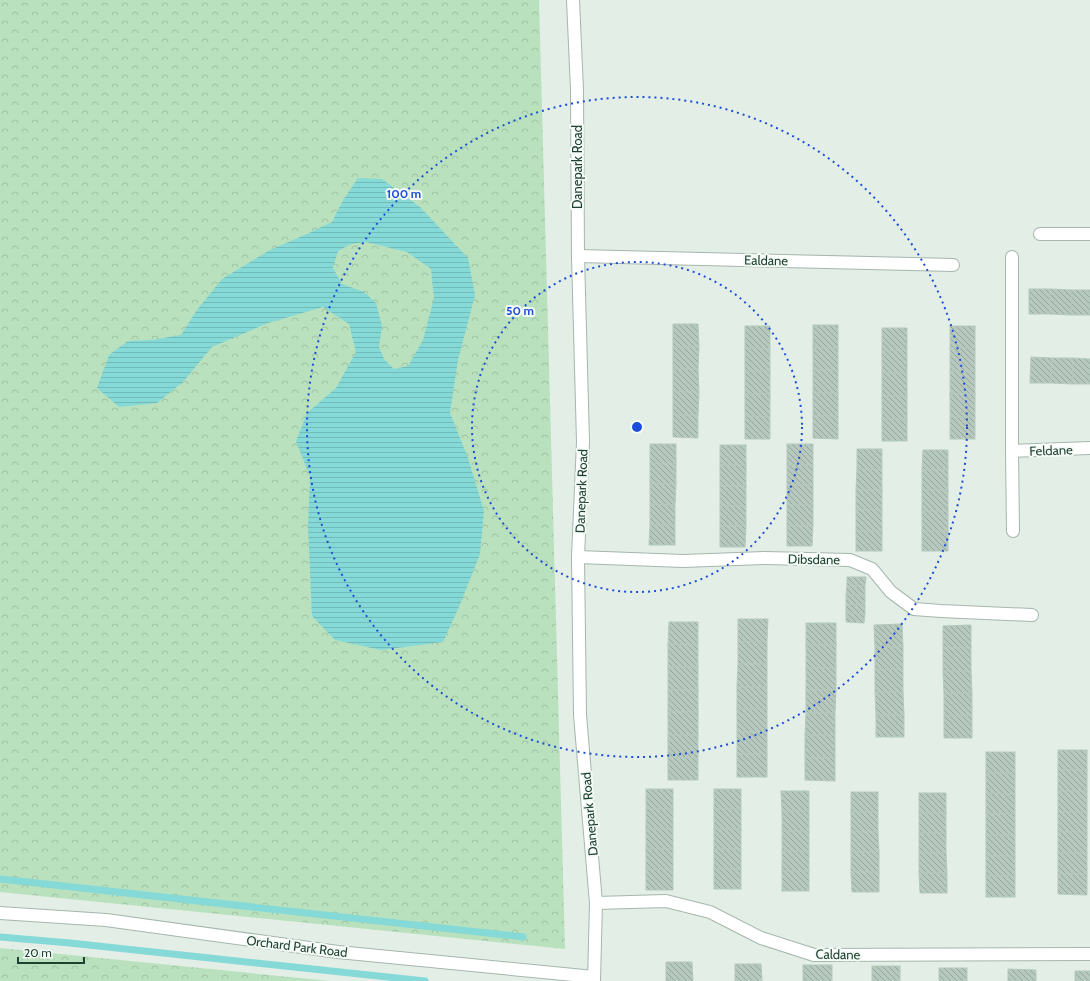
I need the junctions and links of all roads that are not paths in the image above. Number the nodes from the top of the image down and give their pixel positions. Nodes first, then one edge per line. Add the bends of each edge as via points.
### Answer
1 (573, 0) edge
2 (1040, 234) dead end
3 (1090, 234) edge
4 (578, 256) junction
5 (1012, 257) dead end
6 (953, 265) dead end
7 (1090, 448) edge
8 (1012, 451) junction
9 (1012, 531) dead end
10 (578, 557) junction
11 (1032, 615) dead end
12 (596, 903) junction
13 (0, 912) edge
14 (1090, 954) edge
15 (594, 979) edge

1 - 4 street, Danepark Road via 577,90
2 - 3 street
4 - 6 street, Ealdane
4 - 10 street, Danepark Road via 583,442
5 - 8 street
7 - 8 street, Feldane
8 - 9 street
10 - 11 street, Dibsdane via 683,561 765,558 850,560 872,569 891,592 914,609
10 - 12 street, Danepark Road via 580,714
12 - 14 street, Caldane via 666,901 710,912 761,938 814,955
12 - 15 street, Danepark Road
13 - 15 street, Orchard Park Road via 106,920 338,952

